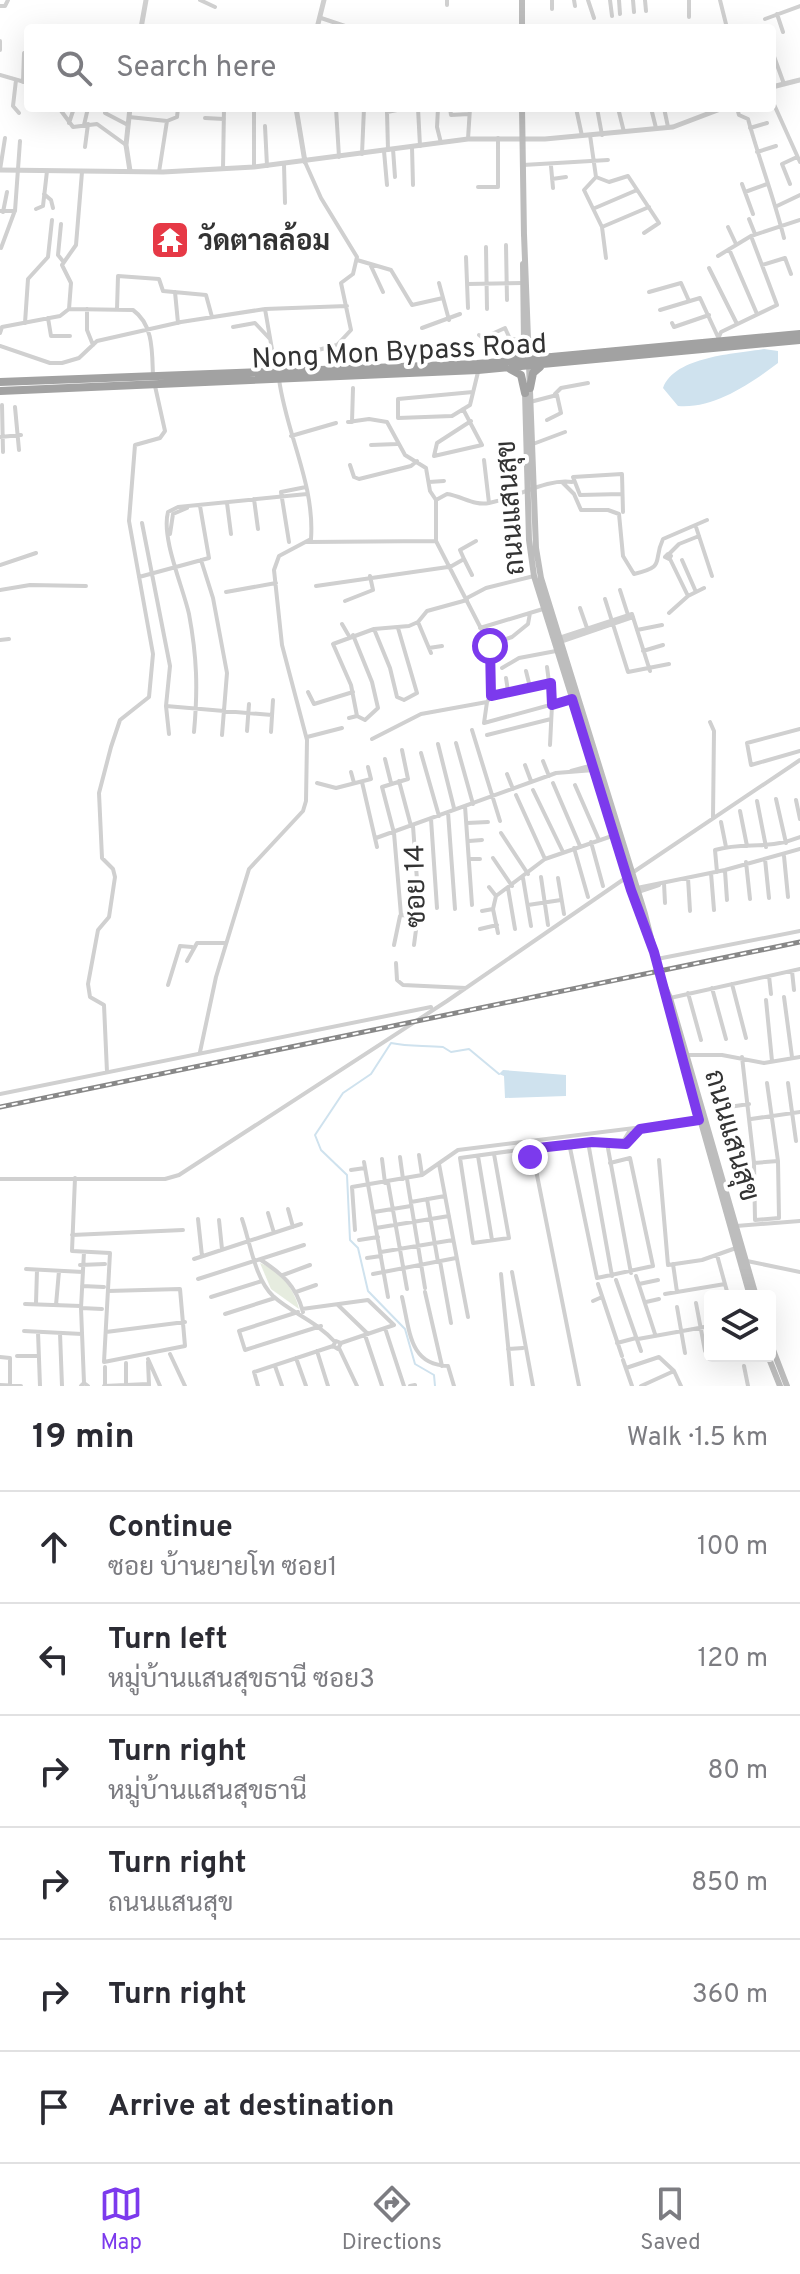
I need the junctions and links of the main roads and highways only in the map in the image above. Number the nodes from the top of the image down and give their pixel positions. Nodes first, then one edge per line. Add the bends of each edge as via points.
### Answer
1 (522, 0) edge
2 (522, 24) edge
3 (522, 112) edge
4 (524, 234) junction
5 (800, 334) edge
6 (800, 340) edge
7 (525, 341) junction
8 (547, 362) junction
9 (527, 364) junction
10 (502, 365) junction
11 (345, 371) junction
12 (0, 382) edge
13 (40, 385) junction
14 (527, 390) junction
15 (0, 391) edge
16 (530, 488) junction
17 (574, 698) junction
18 (630, 875) junction
19 (664, 988) junction
20 (684, 1055) junction
21 (740, 1249) junction
22 (751, 1290) edge
23 (752, 1290) edge
24 (776, 1358) edge
25 (770, 1362) edge
26 (780, 1386) edge
27 (787, 1386) edge

1 - 2 main road
3 - 4 main road, ถนนแสนสุข
4 - 7 main road, ถนนแสนสุข
4 - 7 main road, ถนนแสนสุข
5 - 8 highway, Nong Mon Bypass Road
6 - 8 highway, Nong Mon Bypass Road
7 - 8 highway
7 - 9 main road, ถนนแสนสุข
7 - 10 highway via 518,356
8 - 9 highway, Nong Mon Bypass Road
8 - 14 highway via 535,370
9 - 10 highway, Nong Mon Bypass Road
9 - 14 main road, ถนนแสนสุข
10 - 11 highway, Nong Mon Bypass Road
10 - 11 highway, Nong Mon Bypass Road via 478,370
10 - 14 highway via 519,372
11 - 13 highway, Nong Mon Bypass Road
12 - 13 highway, Nong Mon Bypass Road
13 - 15 highway, Nong Mon Bypass Road
14 - 16 main road, ถนนแสนสุข
14 - 16 main road, ถนนแสนสุข
16 - 17 main road, ถนนแสนสุข via 536,548
16 - 17 main road, ถนนแสนสุข via 535,577
17 - 18 main road, ถนนแสนสุข
17 - 18 main road, ถนนแสนสุข
18 - 19 main road, ถนนแสนสุข
19 - 20 main road, ถนนแสนสุข
19 - 20 main road, ถนนแสนสุข
20 - 21 main road, ถนนแสนสุข
20 - 21 main road, ถนนแสนสุข
21 - 22 main road, ถนนแสนสุข
21 - 23 main road, ถนนแสนสุข
24 - 27 main road
25 - 26 main road

